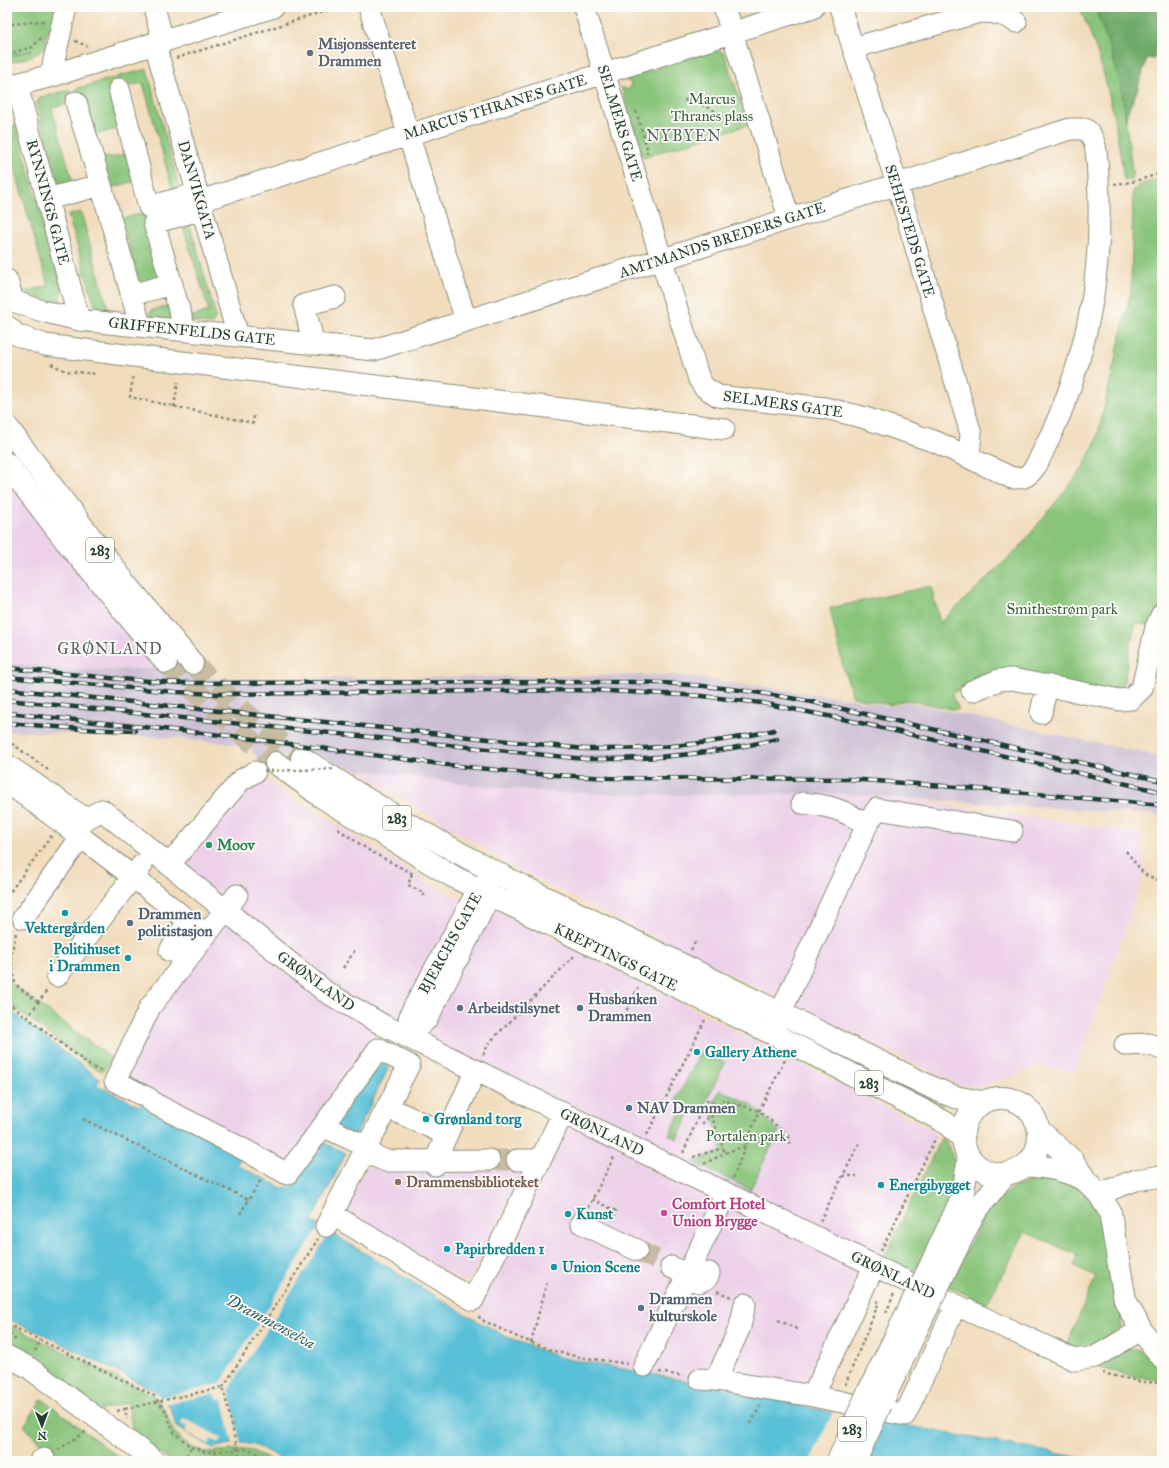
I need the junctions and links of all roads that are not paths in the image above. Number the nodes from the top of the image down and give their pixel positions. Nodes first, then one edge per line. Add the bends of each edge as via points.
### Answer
1 (66, 7) edge
2 (154, 7) edge
3 (272, 7) edge
4 (370, 7) edge
5 (584, 7) edge
6 (724, 7) edge
7 (814, 7) edge
8 (840, 7) edge
9 (1016, 22) dead end
10 (732, 33) junction
11 (853, 48) junction
12 (160, 49) junction
13 (53, 70) junction
14 (605, 73) junction
15 (10, 81) edge
16 (119, 89) dead end
17 (76, 102) dead end
18 (1070, 129) joint
19 (408, 135) junction
20 (897, 184) junction
21 (103, 191) junction
22 (200, 201) junction
23 (49, 206) junction
24 (152, 215) junction
25 (789, 218) junction
26 (661, 259) junction
27 (7, 280) edge
28 (172, 284) junction
29 (131, 295) junction
30 (335, 297) dead end
31 (79, 320) junction
32 (466, 321) junction
33 (140, 325) junction
34 (7, 326) edge
35 (185, 330) junction
36 (238, 336) junction
37 (311, 344) junction
38 (374, 350) joint
39 (7, 427) edge
40 (724, 429) dead end
41 (969, 456) junction
42 (7, 464) edge
43 (1162, 614) edge
44 (166, 662) tunnel mouth
45 (192, 662) tunnel mouth
46 (1047, 686) junction
47 (972, 691) dead end
48 (1041, 713) dead end
49 (302, 758) tunnel mouth
50 (7, 765) edge
51 (265, 768) joint
52 (7, 782) edge
53 (802, 803) dead end
54 (867, 825) junction
55 (1012, 831) dead end
56 (81, 838) junction
57 (152, 852) junction
58 (169, 865) junction
59 (495, 873) junction
60 (132, 876) junction
61 (484, 893) junction
62 (231, 902) junction
63 (23, 918) road end
64 (188, 921) junction
65 (206, 935) junction
66 (170, 951) dead end
67 (57, 976) road end
68 (781, 1013) junction
69 (383, 1025) junction
70 (772, 1033) junction
71 (408, 1037) junction
72 (1125, 1044) dead end
73 (378, 1049) junction
74 (1162, 1049) edge
75 (476, 1070) junction
76 (981, 1102) junction
77 (387, 1107) junction
78 (557, 1110) junction
79 (324, 1126) junction
80 (1039, 1130) junction
81 (447, 1136) junction
82 (966, 1147) junction
83 (366, 1149) junction
84 (489, 1160) tunnel mouth
85 (435, 1163) junction
86 (1026, 1165) junction
87 (1005, 1174) junction
88 (1162, 1176) edge
89 (1092, 1187) junction
90 (726, 1193) junction
91 (581, 1223) road end
92 (637, 1250) tunnel mouth
93 (874, 1266) junction
94 (936, 1272) junction
95 (745, 1304) road end
96 (963, 1308) junction
97 (1141, 1330) junction
98 (7, 1356) edge
99 (1162, 1357) edge
100 (644, 1366) dead end
101 (813, 1396) junction
102 (874, 1400) junction
103 (155, 1461) edge
104 (838, 1461) edge
105 (855, 1461) edge

1 - 13 street
2 - 12 street, DANVIKGATA
3 - 12 main road
4 - 19 street
5 - 14 street, SELMERS GATE
6 - 10 street
7 - 10 street, MARCUS THRANES GATE
8 - 11 street, SEHESTEDS GATE
9 - 11 street via 1006,15 980,12
10 - 14 street, MARCUS THRANES GATE
10 - 25 street
11 - 20 street, SEHESTEDS GATE
12 - 13 main road via 87,56
12 - 22 street, DANVIKGATA
13 - 15 main road
14 - 19 street, MARCUS THRANES GATE
14 - 26 street, SELMERS GATE
15 - 23 street, RYNNINGS GATE
16 - 24 street
17 - 21 street
18 - 20 street, AMTMANDS BREDERS GATE
18 - 41 street, SELMERS GATE via 1085,129 1092,135 1098,168 1100,226 1091,311 1075,372 1054,428 1031,472 1024,477 1012,478
19 - 22 street, MARCUS THRANES GATE
19 - 32 street
20 - 25 street, AMTMANDS BREDERS GATE
20 - 41 street, SEHESTEDS GATE via 971,434
21 - 23 street
21 - 29 street
22 - 24 street, MARCUS THRANES GATE
22 - 36 street, DANVIKGATA
23 - 31 street, RYNNINGS GATE
24 - 28 street
25 - 26 street, AMTMANDS BREDERS GATE
26 - 32 street, AMTMANDS BREDERS GATE
26 - 41 street, SELMERS GATE via 699,379 709,391 718,396 825,408 862,417 912,433
27 - 31 street, GRIFFENFELDS GATE via 13,301
28 - 29 street
28 - 35 street
29 - 33 street
30 - 37 street via 304,305 312,336
31 - 33 street, GRIFFENFELDS GATE
32 - 38 street, AMTMANDS BREDERS GATE
33 - 35 street, GRIFFENFELDS GATE
34 - 40 street via 17,335 45,345
35 - 36 street, GRIFFENFELDS GATE
36 - 37 street, GRIFFENFELDS GATE
37 - 38 street, GRIFFENFELDS GATE
39 - 45 main road, 283 via 122,580
42 - 44 main road, 283 via 66,541
43 - 46 street via 1156,627 1142,688 1132,699 1120,700
46 - 47 street via 1012,679 999,680
46 - 48 street
49 - 59 main road, KREFTINGS GATE / 283
50 - 57 street, GRØNLAND via 86,819 102,810
51 - 58 street via 241,780
51 - 61 main road, KREFTINGS GATE / 283 via 322,797
52 - 56 street
53 - 54 street via 838,808
54 - 55 street via 877,808
54 - 68 street
56 - 60 street
56 - 63 street
57 - 58 street, GRØNLAND
57 - 60 street
58 - 62 street, GRØNLAND
59 - 61 street, BJERCHS GATE
59 - 68 main road, KREFTINGS GATE / 283
60 - 64 street
60 - 67 street
61 - 70 main road, KREFTINGS GATE / 283
61 - 71 street, BJERCHS GATE via 412,1011
62 - 65 street
62 - 69 street, GRØNLAND via 326,992
64 - 65 street
64 - 66 street
65 - 79 street via 150,1007 115,1080 286,1174
68 - 70 street
68 - 76 main road, KREFTINGS GATE / 283 via 935,1089 955,1097
69 - 71 street, GRØNLAND
69 - 73 street
70 - 82 main road, KREFTINGS GATE / 283 via 946,1123
71 - 75 street, GRØNLAND
72 - 74 street via 1148,1044
73 - 77 street via 409,1065
73 - 79 street
75 - 78 street, GRØNLAND
75 - 81 street
76 - 80 main road, 283 via 1004,1098 1017,1101 1031,1113
76 - 82 main road, 283 via 967,1116 964,1126
77 - 81 street
77 - 83 street
78 - 83 street via 528,1159 473,1300 360,1225 329,1220
78 - 90 street, GRØNLAND
79 - 83 street
80 - 86 main road via 1038,1146
80 - 89 main road via 1073,1161
81 - 85 street
82 - 87 main road, 283 via 980,1167 990,1172
82 - 94 main road, 283 via 962,1198
83 - 85 street via 386,1161
84 - 85 street
86 - 87 main road, 283
86 - 89 main road via 1074,1174
87 - 94 main road, 283 via 973,1214
88 - 89 street
89 - 97 main road via 1110,1212 1125,1300
90 - 93 street, GRØNLAND
90 - 100 street via 691,1275
91 - 92 street
93 - 96 street, GRØNLAND
93 - 101 street
94 - 102 main road, 283, bridge
95 - 101 street via 740,1327 708,1379
96 - 97 street, GRØNLAND via 1075,1360 1095,1357
96 - 101 street via 905,1415
97 - 99 main road
98 - 103 street via 28,1367
102 - 104 main road, 283, bridge
102 - 105 main road, 283, bridge

